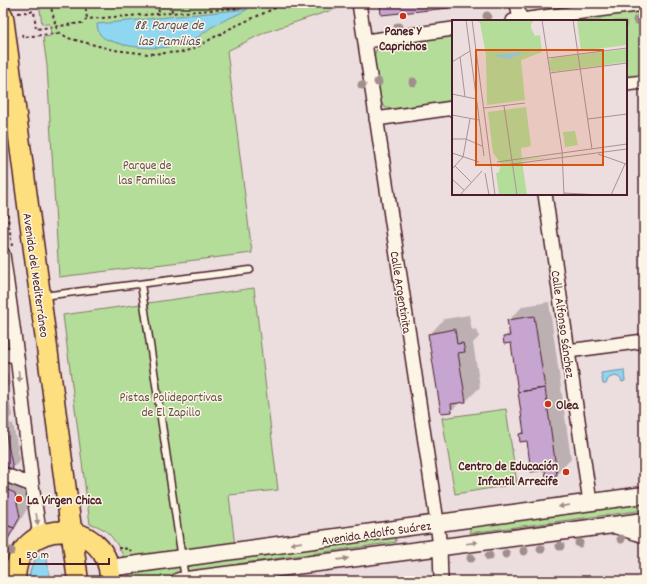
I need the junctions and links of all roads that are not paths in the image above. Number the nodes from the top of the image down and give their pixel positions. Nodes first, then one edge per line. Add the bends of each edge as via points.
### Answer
1 (360, 3) edge
2 (517, 3) edge
3 (644, 4) edge
4 (10, 15) edge
5 (517, 20) edge
6 (524, 20) edge
7 (452, 29) edge
8 (366, 41) junction
9 (644, 82) edge
10 (627, 84) edge
11 (452, 108) edge
12 (376, 119) junction
13 (545, 195) edge
14 (8, 252) edge
15 (250, 270) dead end
16 (141, 284) junction
17 (40, 296) junction
18 (644, 341) edge
19 (568, 351) junction
20 (3, 354) edge
21 (17, 356) junction
22 (3, 474) edge
23 (32, 485) junction
24 (644, 495) edge
25 (590, 502) junction
26 (644, 521) edge
27 (437, 524) junction
28 (610, 525) junction
29 (71, 533) junction
30 (40, 536) junction
31 (644, 536) edge
32 (440, 547) junction
33 (181, 558) junction
34 (11, 573) edge
35 (109, 574) edge
36 (78, 581) edge
37 (183, 581) edge
38 (441, 581) edge

1 - 8 street, Calle Argentinita
2 - 5 street
3 - 6 street
4 - 17 main road, Avenida del Mediterráneo
7 - 8 street
8 - 12 street, Calle Argentinita
9 - 10 street
11 - 12 street
12 - 27 street, Calle Argentinita
13 - 19 street, Calle Alfonso Sánchez
14 - 21 street
15 - 16 lane
16 - 17 lane
16 - 33 lane
17 - 29 main road, Avenida del Mediterráneo
18 - 19 street
19 - 25 street, Calle Alfonso Sánchez
20 - 21 street
21 -> 23 street
22 - 23 street
23 -> 30 street
24 - 25 street, Avenida Adolfo Suárez
25 -> 27 street, Avenida Adolfo Suárez
26 - 28 street, Avenida Adolfo Suárez
27 - 32 street, Calle Argentinita
27 -> 33 street, Avenida Adolfo Suárez
28 - 31 street
32 -> 28 street, Avenida Adolfo Suárez
29 - 30 main road via 53,532
29 - 35 main road via 87,538 96,545 103,554
29 - 36 main road, Avenida del Mediterráneo
30 - 34 main road via 20,555
37 -> 32 street, Avenida Adolfo Suárez
32 - 38 street, Calle Argentinita
33 - 35 street, Avenida Adolfo Suárez
33 - 37 lane

